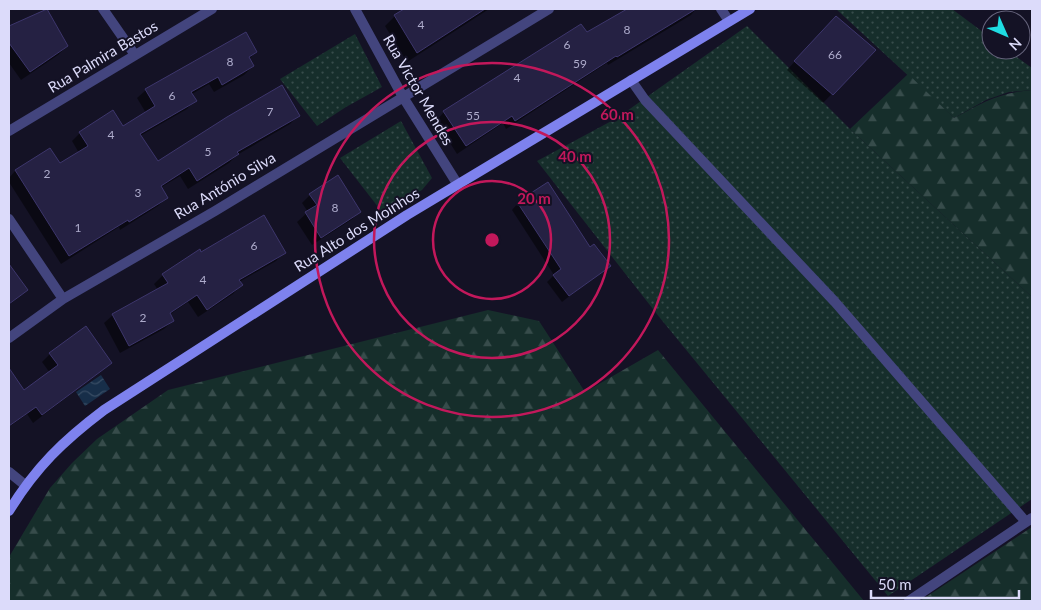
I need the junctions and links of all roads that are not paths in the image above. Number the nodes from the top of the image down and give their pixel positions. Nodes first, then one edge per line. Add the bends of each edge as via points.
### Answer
1 (103, 9) edge
2 (212, 9) edge
3 (355, 9) edge
4 (549, 9) edge
5 (721, 9) edge
6 (750, 9) edge
7 (729, 21) junction
8 (135, 55) junction
9 (631, 80) junction
10 (403, 97) junction
11 (9, 131) edge
12 (458, 185) junction
13 (9, 219) edge
14 (63, 300) junction
15 (9, 338) edge
16 (9, 472) edge
17 (25, 485) junction
18 (9, 511) edge
19 (1029, 520) edge
20 (909, 601) edge

1 - 8 street
2 - 8 street, Rua Palmira Bastos
3 - 10 street, Rua Victor Mendes
4 - 10 street, Rua António Silva
5 - 7 street
6 - 7 street, Rua Alto dos Moinhos
7 - 9 street, Rua Alto dos Moinhos
8 - 11 street, Rua Palmira Bastos
9 - 12 street, Rua Alto dos Moinhos
9 - 19 street via 645,100 835,302
10 - 12 street, Rua Victor Mendes
10 - 14 street, Rua António Silva
12 - 17 street, Rua Alto dos Moinhos via 104,410 49,456
13 - 14 street
14 - 15 street, Rua António Silva
16 - 17 street
17 - 18 street, Rua Alto dos Moinhos
19 - 20 street

